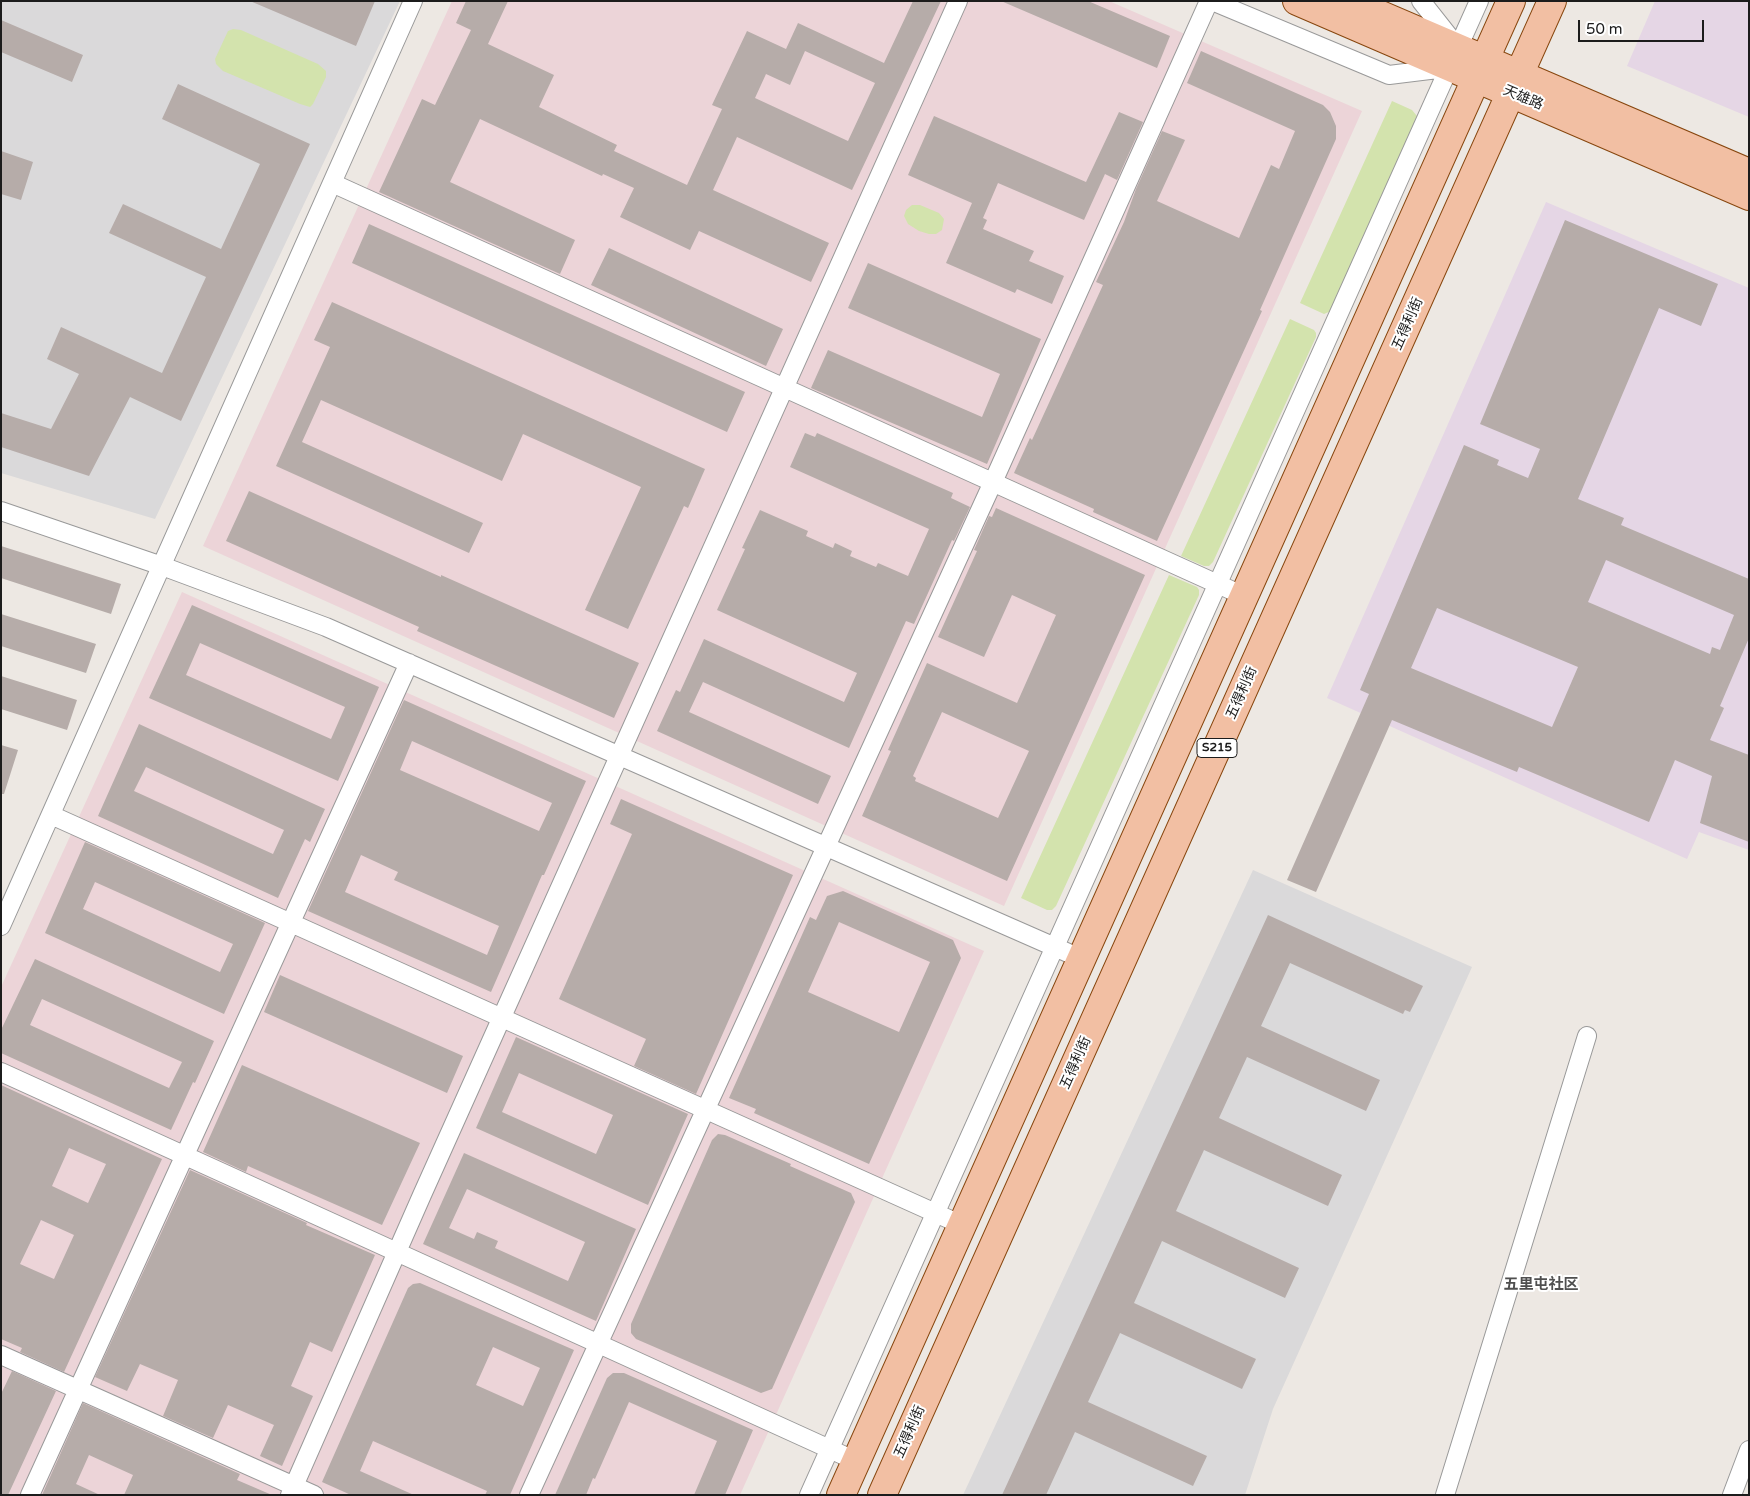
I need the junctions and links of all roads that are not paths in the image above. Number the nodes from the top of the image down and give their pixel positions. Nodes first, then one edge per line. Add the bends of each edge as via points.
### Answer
1 (413, 1) edge
2 (958, 1) edge
3 (1210, 1) edge
4 (1297, 1) edge
5 (1348, 1) edge
6 (1421, 1) edge
7 (1479, 1) edge
8 (1511, 1) edge
9 (1552, 1) edge
10 (1454, 58) junction
11 (1481, 69) junction
12 (1515, 84) junction
13 (1749, 174) edge
14 (332, 183) junction
15 (1749, 196) edge
16 (784, 388) junction
17 (992, 482) junction
18 (1, 511) edge
19 (162, 566) junction
20 (1218, 584) junction
21 (1244, 596) junction
22 (409, 663) junction
23 (619, 755) junction
24 (51, 815) junction
25 (826, 846) junction
26 (291, 922) junction
27 (1, 926) edge
28 (1055, 947) junction
29 (1082, 959) junction
30 (502, 1018) junction
31 (1587, 1036) dead end
32 (1, 1072) edge
33 (706, 1109) junction
34 (185, 1155) junction
35 (936, 1213) junction
36 (962, 1225) junction
37 (397, 1252) junction
38 (599, 1344) junction
39 (1, 1355) edge
40 (78, 1389) junction
41 (830, 1449) junction
42 (1749, 1450) edge
43 (856, 1461) junction
44 (292, 1490) edge
45 (30, 1495) edge
46 (314, 1495) edge
47 (529, 1495) edge
48 (809, 1495) edge
49 (841, 1495) edge
50 (882, 1495) edge
51 (1445, 1495) edge
52 (1732, 1495) edge

1 - 14 street
2 - 16 street
3 - 10 street via 1389,75
3 - 17 street
4 - 10 main road, 天雄路
5 - 10 main road, 天雄路
6 - 10 street
7 - 10 street
8 - 11 main road, S215
9 - 12 main road, 五得利街 / S215
10 - 11 main road, 天雄路
10 - 20 street
11 - 12 main road, 天雄路
11 - 21 main road, S215
12 - 13 main road, 天雄路
12 - 15 main road, 天雄路
12 - 50 main road, 五得利街 / S215
14 - 16 street
14 - 19 street
16 - 17 street
16 - 23 street
17 - 20 street
17 - 25 street
18 - 19 street
19 - 22 street via 326,627
19 - 24 street
20 - 21 street
20 - 28 street
21 - 29 main road, S215
22 - 23 street
22 - 26 street
23 - 25 street
23 - 30 street
24 - 26 street
24 - 27 street
25 - 28 street
25 - 33 street
26 - 30 street
26 - 34 street
28 - 29 street
28 - 35 street
29 - 36 main road, S215
30 - 33 street
30 - 37 street
31 - 51 street
32 - 34 street
33 - 35 street
33 - 38 street
34 - 37 street
34 - 40 street
35 - 36 street
35 - 41 street
36 - 43 main road, S215
37 - 38 street
37 - 44 street
38 - 41 street
38 - 47 street
39 - 40 street
40 - 44 street
40 - 45 street
41 - 43 street
41 - 48 street
42 - 52 street
43 - 49 main road, S215
44 - 46 street

